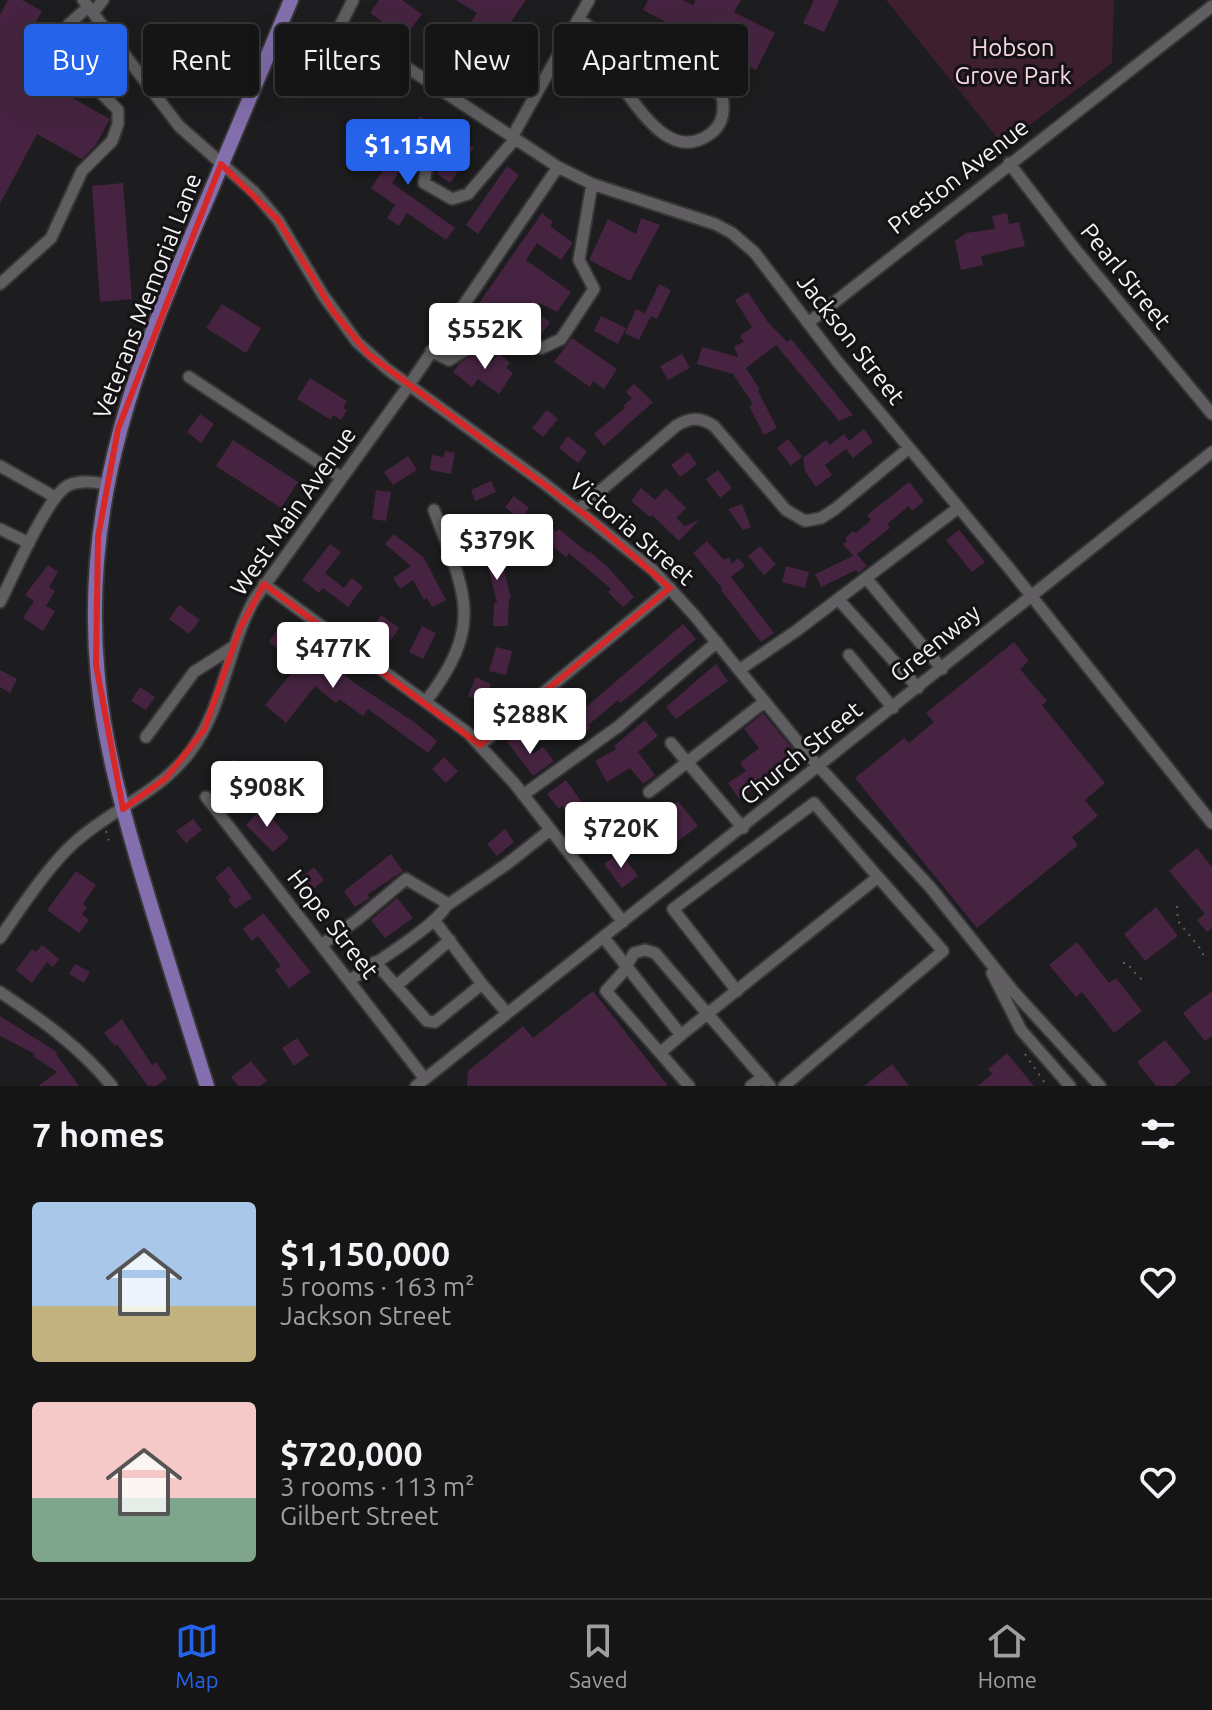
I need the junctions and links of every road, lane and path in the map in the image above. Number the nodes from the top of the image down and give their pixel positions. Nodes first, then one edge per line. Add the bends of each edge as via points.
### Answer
1 (103, 0) edge
2 (291, 0) edge
3 (353, 0) edge
4 (589, 0) edge
5 (1212, 6) edge
6 (88, 7) edge
7 (578, 19) junction
8 (575, 24) edge
9 (585, 24) edge
10 (554, 63) edge
11 (630, 96) edge
12 (722, 96) edge
13 (441, 138) dead end
14 (514, 138) junction
15 (1009, 163) junction
16 (221, 164) junction
17 (558, 167) junction
18 (592, 184) junction
19 (0, 284) edge
20 (808, 323) junction
21 (431, 351) junction
22 (189, 377) dead end
23 (409, 385) junction
24 (1212, 414) edge
25 (909, 448) junction
26 (1212, 452) edge
27 (0, 466) edge
28 (342, 478) junction
29 (106, 484) junction
30 (55, 497) junction
31 (958, 508) junction
32 (434, 510) dead end
33 (578, 510) junction
34 (1, 532) edge
35 (29, 543) junction
36 (866, 578) junction
37 (264, 584) junction
38 (670, 588) junction
39 (1031, 598) junction
40 (838, 599) junction
41 (0, 602) edge
42 (717, 642) junction
43 (233, 647) junction
44 (849, 655) dead end
45 (942, 669) junction
46 (739, 670) junction
47 (918, 688) junction
48 (427, 700) junction
49 (764, 702) junction
50 (893, 708) junction
51 (146, 737) dead end
52 (671, 743) dead end
53 (480, 745) junction
54 (688, 762) junction
55 (820, 767) junction
56 (649, 792) dead end
57 (523, 795) junction
58 (206, 797) dead end
59 (123, 809) junction
60 (1212, 823) edge
61 (105, 826) dead end
62 (743, 828) junction
63 (550, 830) junction
64 (109, 841) dead end
65 (878, 877) junction
66 (446, 906) junction
67 (1177, 906) dead end
68 (434, 920) junction
69 (623, 922) junction
70 (0, 938) edge
71 (604, 938) junction
72 (450, 940) junction
73 (321, 945) junction
74 (1203, 959) dead end
75 (987, 961) junction
76 (375, 962) junction
77 (1123, 963) dead end
78 (626, 966) junction
79 (1145, 980) dead end
80 (349, 981) junction
81 (482, 984) junction
82 (396, 986) junction
83 (737, 991) junction
84 (0, 992) edge
85 (507, 1013) junction
86 (708, 1013) junction
87 (681, 1035) junction
88 (1024, 1052) dead end
89 (660, 1053) junction
90 (766, 1081) edge
91 (420, 1082) edge
92 (112, 1086) edge
93 (207, 1086) edge
94 (689, 1086) edge
95 (751, 1086) edge
96 (784, 1086) edge
97 (1047, 1086) edge
98 (1070, 1086) edge
99 (1100, 1086) edge

1 - 6 street
2 - 16 main road, Veterans Memorial Lane
3 - 14 street, Jackson Street via 341,24
4 - 7 street
5 - 15 street, Preston Avenue
6 - 16 street, Victoria Street via 171,117
6 - 19 street via 62,38 71,63 118,110 118,124 112,141 82,171 51,238
7 - 8 street
7 - 9 street
10 - 14 street
11 - 12 street via 669,138 684,143 718,129 725,110
13 - 14 street via 424,183 452,199 468,194
14 - 17 street, Jackson Street
15 - 20 street, Preston Avenue
15 - 24 street, Pearl Street
16 - 23 street, Victoria Street via 278,220 357,342
16 - 29 main road, Veterans Memorial Lane via 134,379
17 - 18 street, Jackson Street
17 - 21 street, West Main Avenue
18 - 20 street, Jackson Street via 732,233 762,260
18 - 21 street via 579,260 594,289 561,339 542,348 479,342 449,360
20 - 25 street, Jackson Street
21 - 23 street, West Main Avenue
22 - 28 street
23 - 28 street, West Main Avenue
23 - 33 street, Victoria Street
25 - 31 street, Jackson Street
25 - 33 street via 835,509 805,521 786,510 714,426 696,418 676,426
26 - 39 street, Church Street
27 - 30 street
28 - 37 street, West Main Avenue
29 - 30 street via 71,484
29 - 59 main road, Veterans Memorial Lane via 95,636 106,735
30 - 35 street
31 - 36 street
31 - 39 street, Jackson Street
32 - 48 street via 465,614 459,650
33 - 38 street, Victoria Street
34 - 35 street
35 - 41 street
36 - 40 street
36 - 45 street
37 - 43 street, West Main Avenue
37 - 48 street
38 - 42 street, Victoria Street
38 - 53 street
39 - 45 street, Church Street
39 - 60 street, Jackson Street
40 - 46 street
40 - 47 street
42 - 46 street, Victoria Street
42 - 57 street via 619,726
43 - 51 street via 194,672
43 - 59 street, West Main Avenue via 214,709 193,748 166,778
44 - 50 street
45 - 47 street, Church Street
46 - 49 street, Victoria Street
47 - 50 street, Church Street
48 - 53 street
49 - 54 street
49 - 55 street, Victoria Street
50 - 55 street, Church Street
52 - 54 street
53 - 57 street
54 - 56 street
54 - 62 street
55 - 62 street, Church Street
55 - 75 street, Victoria Street via 930,887
57 - 63 street
58 - 73 street, Hope Street
59 - 70 street, West Main Avenue via 74,843
59 - 93 main road, Veterans Memorial Lane
61 - 64 path
62 - 69 street, Church Street
63 - 66 street
63 - 69 street
65 - 83 street
65 - 83 street via 814,803 673,909
65 - 96 street via 943,951
66 - 68 street
66 - 73 street via 406,879
67 - 74 path via 1178,921
68 - 72 street
68 - 76 street
69 - 71 street, Church Street
71 - 78 street
71 - 85 street, Church Street
72 - 81 street
72 - 82 street
73 - 80 street, Hope Street
75 - 98 street via 1021,1030
75 - 99 street
76 - 80 street
76 - 82 street
77 - 79 path
78 - 86 street via 634,953 655,953
78 - 87 street
78 - 89 street via 606,991
80 - 91 street, Hope Street
81 - 82 street via 435,1022 427,1021
81 - 85 street
83 - 86 street
84 - 92 street via 73,1044
85 - 91 street, Church Street
86 - 87 street
86 - 90 street
87 - 89 street
88 - 97 path
89 - 94 street
90 - 95 street

